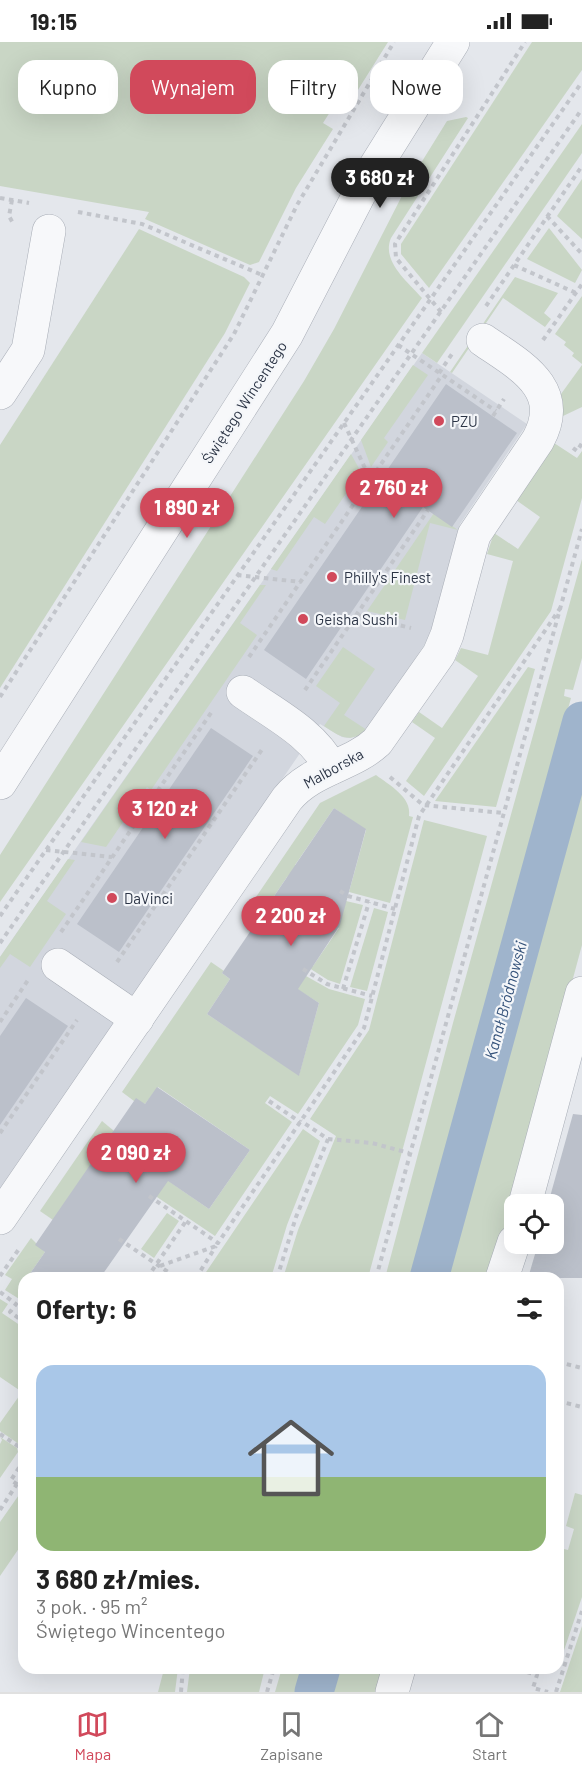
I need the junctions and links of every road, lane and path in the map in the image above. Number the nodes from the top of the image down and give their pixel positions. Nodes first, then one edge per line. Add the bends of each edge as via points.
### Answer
1 (394, 42) edge
2 (453, 42) edge
3 (525, 42) edge
4 (581, 84) edge
5 (582, 109) edge
6 (582, 166) edge
7 (547, 216) junction
8 (142, 224) dead end
9 (49, 231) dead end
10 (582, 254) edge
11 (514, 265) junction
12 (263, 275) junction
13 (576, 293) dead end
14 (430, 299) junction
15 (441, 312) junction
16 (482, 327) joint
17 (398, 345) junction
18 (411, 354) junction
19 (453, 354) dead end
20 (439, 373) junction
21 (0, 393) edge
22 (496, 411) dead end
23 (344, 423) junction
24 (352, 439) junction
25 (370, 480) dead end
26 (428, 510) dead end
27 (582, 530) edge
28 (237, 575) junction
29 (255, 577) junction
30 (301, 582) dead end
31 (561, 607) junction
32 (357, 614) junction
33 (446, 637) junction
34 (243, 692) dead end
35 (0, 697) edge
36 (283, 720) junction
37 (331, 768) junction
38 (0, 783) edge
39 (467, 809) dead end
40 (503, 813) junction
41 (46, 850) junction
42 (63, 852) junction
43 (113, 857) dead end
44 (340, 891) dead end
45 (369, 902) junction
46 (395, 909) junction
47 (0, 916) edge
48 (0, 943) edge
49 (58, 965) dead end
50 (303, 969) dead end
51 (343, 989) junction
52 (97, 992) junction
53 (582, 993) edge
54 (372, 996) junction
55 (137, 1018) junction
56 (270, 1101) dead end
57 (300, 1121) junction
58 (0, 1133) edge
59 (327, 1139) junction
60 (409, 1154) junction
61 (528, 1194) edge
62 (148, 1196) dead end
63 (0, 1218) edge
64 (186, 1221) junction
65 (119, 1239) dead end
66 (217, 1245) junction
67 (18, 1250) dead end
68 (510, 1254) edge
69 (158, 1265) junction
70 (152, 1272) edge
71 (168, 1272) edge
72 (200, 1272) edge
73 (279, 1272) edge
74 (378, 1272) edge
75 (504, 1272) edge
76 (0, 1276) edge
77 (0, 1292) edge
78 (18, 1318) edge
79 (564, 1364) edge
80 (582, 1368) edge
81 (564, 1402) edge
82 (582, 1407) edge
83 (0, 1434) edge
84 (18, 1446) edge
85 (18, 1469) edge
86 (18, 1484) joint
87 (0, 1510) edge
88 (582, 1611) edge
89 (564, 1667) edge
90 (182, 1674) edge
91 (272, 1674) edge
92 (397, 1674) edge
93 (534, 1674) edge
94 (562, 1674) edge
95 (181, 1692) edge
96 (267, 1692) edge
97 (392, 1692) edge
98 (548, 1692) edge
99 (556, 1692) edge

1 - 12 path via 297,205
2 - 38 street, Świętego Wincentego via 365,183 287,334
3 - 14 path via 395,244 396,258
4 - 14 path
5 - 15 path
6 - 7 path
7 - 10 path
7 - 11 path
8 - 12 path
9 - 21 street via 28,350
11 - 13 path
11 - 16 path
12 - 35 path via 234,333
14 - 15 path
14 - 17 path
15 - 18 path
16 - 33 street, Malborska via 530,372 541,388 547,413 538,440 474,535
17 - 18 path
17 - 23 path
18 - 20 path
18 - 24 path
19 - 20 path
20 - 22 path
23 - 24 path
23 - 28 path
24 - 25 path
24 - 29 path
26 - 32 path
27 - 31 path
28 - 29 path
28 - 41 path
29 - 30 path
29 - 42 path
31 - 40 path
31 - 46 path via 421,811
32 - 33 path
32 - 36 path
33 - 37 street, Malborska via 435,661 382,737 373,746
34 - 36 street
36 - 37 street via 320,749
36 - 52 path
37 - 55 street, Malborska via 304,782 287,799
39 - 40 path
40 - 60 path
41 - 42 path
41 - 47 path
42 - 43 path
42 - 48 path
44 - 45 path
45 - 46 path
45 - 51 path
46 - 54 path
49 - 52 street
50 - 51 path via 324,983
51 - 54 path
52 - 55 street
52 - 58 path
53 - 61 street
54 - 57 path via 364,1028
55 - 63 street, Malborska
56 - 57 path
57 - 59 path
57 - 66 path
59 - 60 path via 374,1143
59 - 73 path
60 - 74 path
62 - 64 path
64 - 66 path
64 - 69 path
65 - 69 path
66 - 69 path
66 - 72 path
67 - 76 path
68 - 75 street
69 - 70 path
69 - 71 path
77 - 78 path via 16,1304 10,1312
79 - 80 path
81 - 82 path
83 - 84 path
85 - 86 path via 11,1480
86 - 87 path
88 - 89 path
90 - 95 path
91 - 96 path
92 - 97 street
93 - 98 path via 537,1675 533,1688
94 - 99 path

